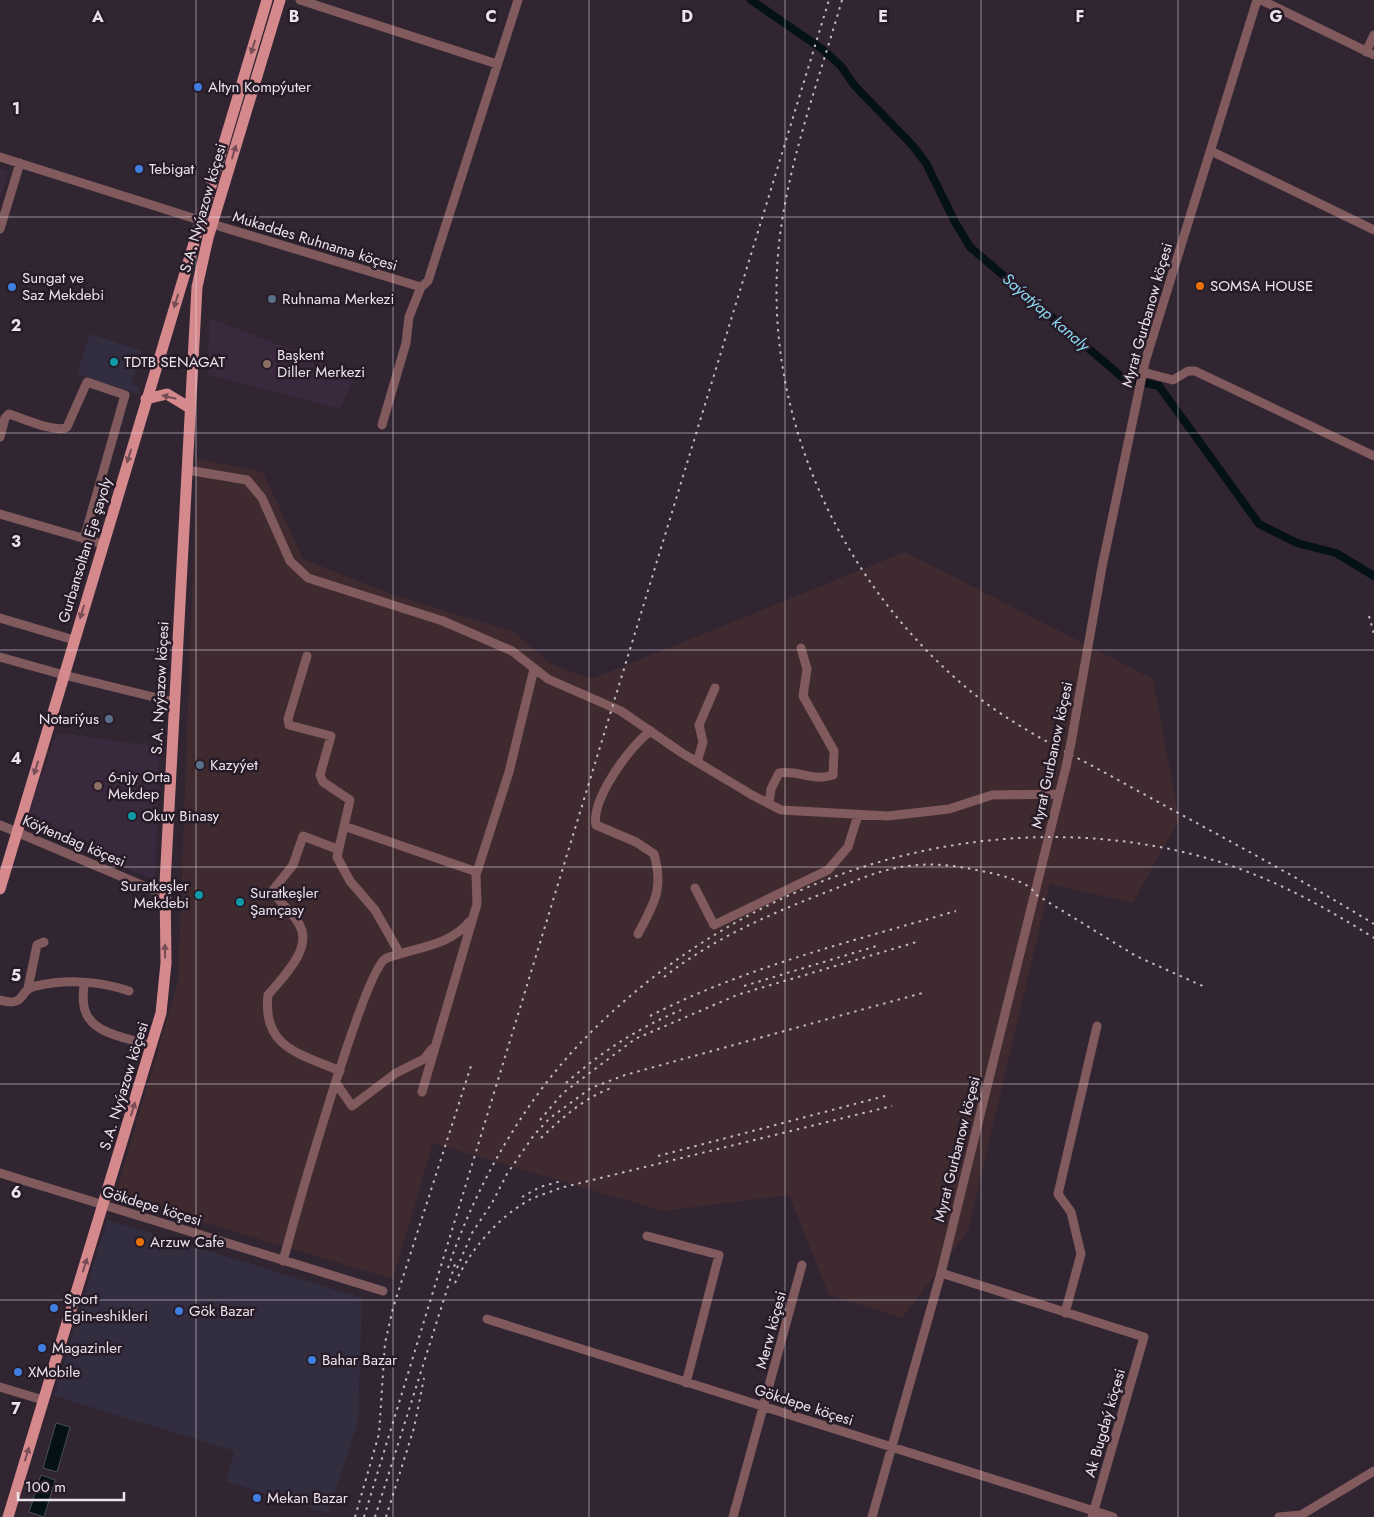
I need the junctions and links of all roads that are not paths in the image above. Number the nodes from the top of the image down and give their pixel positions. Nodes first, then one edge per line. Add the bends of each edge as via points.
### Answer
1 (267, 0) edge
2 (280, 0) edge
3 (300, 0) edge
4 (518, 0) edge
5 (1259, 0) edge
6 (1374, 35) edge
7 (1370, 54) edge
8 (497, 64) junction
9 (1211, 151) junction
10 (0, 157) edge
11 (20, 163) junction
12 (200, 220) junction
13 (212, 224) junction
14 (0, 229) edge
15 (1374, 230) edge
16 (422, 287) junction
17 (1143, 372) junction
18 (146, 398) junction
19 (190, 408) junction
20 (382, 426) dead end
21 (0, 437) edge
22 (1374, 456) edge
23 (187, 470) junction
24 (0, 514) edge
25 (84, 539) junction
26 (103, 544) junction
27 (0, 618) edge
28 (74, 640) junction
29 (801, 648) dead end
30 (0, 656) edge
31 (307, 656) dead end
32 (534, 669) junction
33 (64, 676) junction
34 (715, 688) dead end
35 (174, 702) junction
36 (651, 731) junction
37 (697, 762) junction
38 (1059, 794) junction
39 (769, 804) junction
40 (858, 815) junction
41 (0, 825) edge
42 (344, 826) junction
43 (17, 832) junction
44 (337, 849) junction
45 (477, 872) junction
46 (695, 888) dead end
47 (0, 889) edge
48 (165, 895) junction
49 (473, 917) junction
50 (638, 934) dead end
51 (44, 942) dead end
52 (400, 954) junction
53 (84, 983) junction
54 (28, 988) junction
55 (129, 991) dead end
56 (0, 1000) edge
57 (1097, 1026) dead end
58 (435, 1045) junction
59 (152, 1046) junction
60 (340, 1071) junction
61 (336, 1083) junction
62 (422, 1092) dead end
63 (0, 1173) edge
64 (104, 1206) junction
65 (647, 1236) dead end
66 (283, 1261) junction
67 (802, 1265) dead end
68 (941, 1273) junction
69 (383, 1290) dead end
70 (1065, 1312) junction
71 (487, 1320) dead end
72 (686, 1383) junction
73 (0, 1387) edge
74 (43, 1400) junction
75 (765, 1407) junction
76 (891, 1448) junction
77 (1374, 1471) edge
78 (1093, 1514) edge
79 (8, 1517) edge
80 (734, 1517) edge
81 (872, 1517) edge
82 (1114, 1517) edge
83 (1279, 1517) edge

1 -> 12 main road, S.A. Nyýazow köçesi
13 -> 2 main road, S.A. Nyýazow köçesi
3 - 8 street
4 - 8 street
5 - 7 street
5 - 9 street, Myrat Gurbanow köçesi
6 - 7 street
8 - 16 street via 428,281
9 - 15 street
9 - 17 street, Myrat Gurbanow köçesi
10 - 11 street, Mukaddes Ruhnama köçesi
11 - 12 street, Mukaddes Ruhnama köçesi
11 - 14 street
12 - 13 street, Mukaddes Ruhnama köçesi
12 -> 18 main road, Gurbansoltan Eje şayoly
13 - 16 street, Mukaddes Ruhnama köçesi
13 - 19 main road, S.A. Nyýazow köçesi via 197,287
16 - 20 street via 408,318 406,343
17 - 22 street via 1173,380 1188,371 1195,371
17 - 38 street, Myrat Gurbanow köçesi, bridge
19 -> 18 main road via 167,394
18 -> 26 main road, Gurbansoltan Eje şayoly
19 - 23 main road, S.A. Nyýazow köçesi
21 - 25 street via 5,418 10,414 64,430 87,382 125,395
23 - 32 street via 247,480 262,498 290,561 308,578 443,621 512,651
23 - 35 main road, S.A. Nyýazow köçesi
24 - 25 street
25 - 26 street
26 -> 28 main road, Gurbansoltan Eje şayoly
27 - 28 street
28 - 33 main road, Gurbansoltan Eje şayoly
29 - 39 street via 807,669 803,696 834,751 833,775 820,779 790,772 779,774 771,789
30 - 33 street
31 - 42 street via 289,725 332,736 320,775 323,782 350,800
32 - 36 street via 548,679 622,711
32 - 45 street via 509,772
33 - 35 street
33 -> 43 main road, Gurbansoltan Eje şayoly
34 - 37 street via 699,725 703,742
35 - 48 main road, S.A. Nyýazow köçesi
36 - 37 street
36 - 50 street via 625,755 595,818 596,825 636,842 654,854 660,873 659,886
37 - 39 street
38 - 40 street via 992,795 949,809 888,816
38 - 68 street, Myrat Gurbanow köçesi
39 - 40 street via 781,810
40 - 46 street via 848,846 828,870 714,925
41 - 43 street, Köýtendag köçesi
42 - 44 street
42 - 45 street
43 - 47 main road, Gurbansoltan Eje şayoly
43 - 48 street, Köýtendag köçesi
44 - 52 street via 337,857 350,881 375,910
44 - 60 street via 303,836 293,865 272,890 300,925 302,939 299,955 268,995 268,1002 270,1027 280,1040 299,1056
45 - 49 street via 477,904
59 -> 48 main road, S.A. Nyýazow köçesi via 164,994
49 - 52 street via 462,930 444,941
49 - 58 street
51 - 54 street via 37,945 34,953
52 - 60 street via 384,959 376,970
53 - 54 street
53 - 55 street
53 - 59 street via 84,1007 99,1028
54 - 56 street via 20,1001 9,1003
57 - 70 street via 1058,1194 1071,1212 1081,1254
58 - 61 street via 424,1060 396,1073 352,1106
58 - 62 street
64 -> 59 main road, S.A. Nyýazow köçesi
60 - 61 street
61 - 66 street
63 - 64 street, Gökdepe köçesi
64 - 66 street, Gökdepe köçesi
74 -> 64 main road, S.A. Nyýazow köçesi
65 - 72 street via 719,1255
66 - 69 street, Gökdepe köçesi
67 - 75 street, Merw köçesi
68 - 70 street
68 - 76 street, Myrat Gurbanow köçesi
70 - 78 street, Ak Bugdaý köçesi via 1144,1337
71 - 72 street, Gökdepe köçesi
72 - 75 street, Gökdepe köçesi
73 - 74 street
79 -> 74 main road, S.A. Nyýazow köçesi
75 - 76 street, Gökdepe köçesi
75 - 80 street, Merw köçesi
76 - 78 street, Gökdepe köçesi
76 - 81 street, Myrat Gurbanow köçesi
77 - 83 street via 1301,1515
78 - 82 street, Gökdepe köçesi

